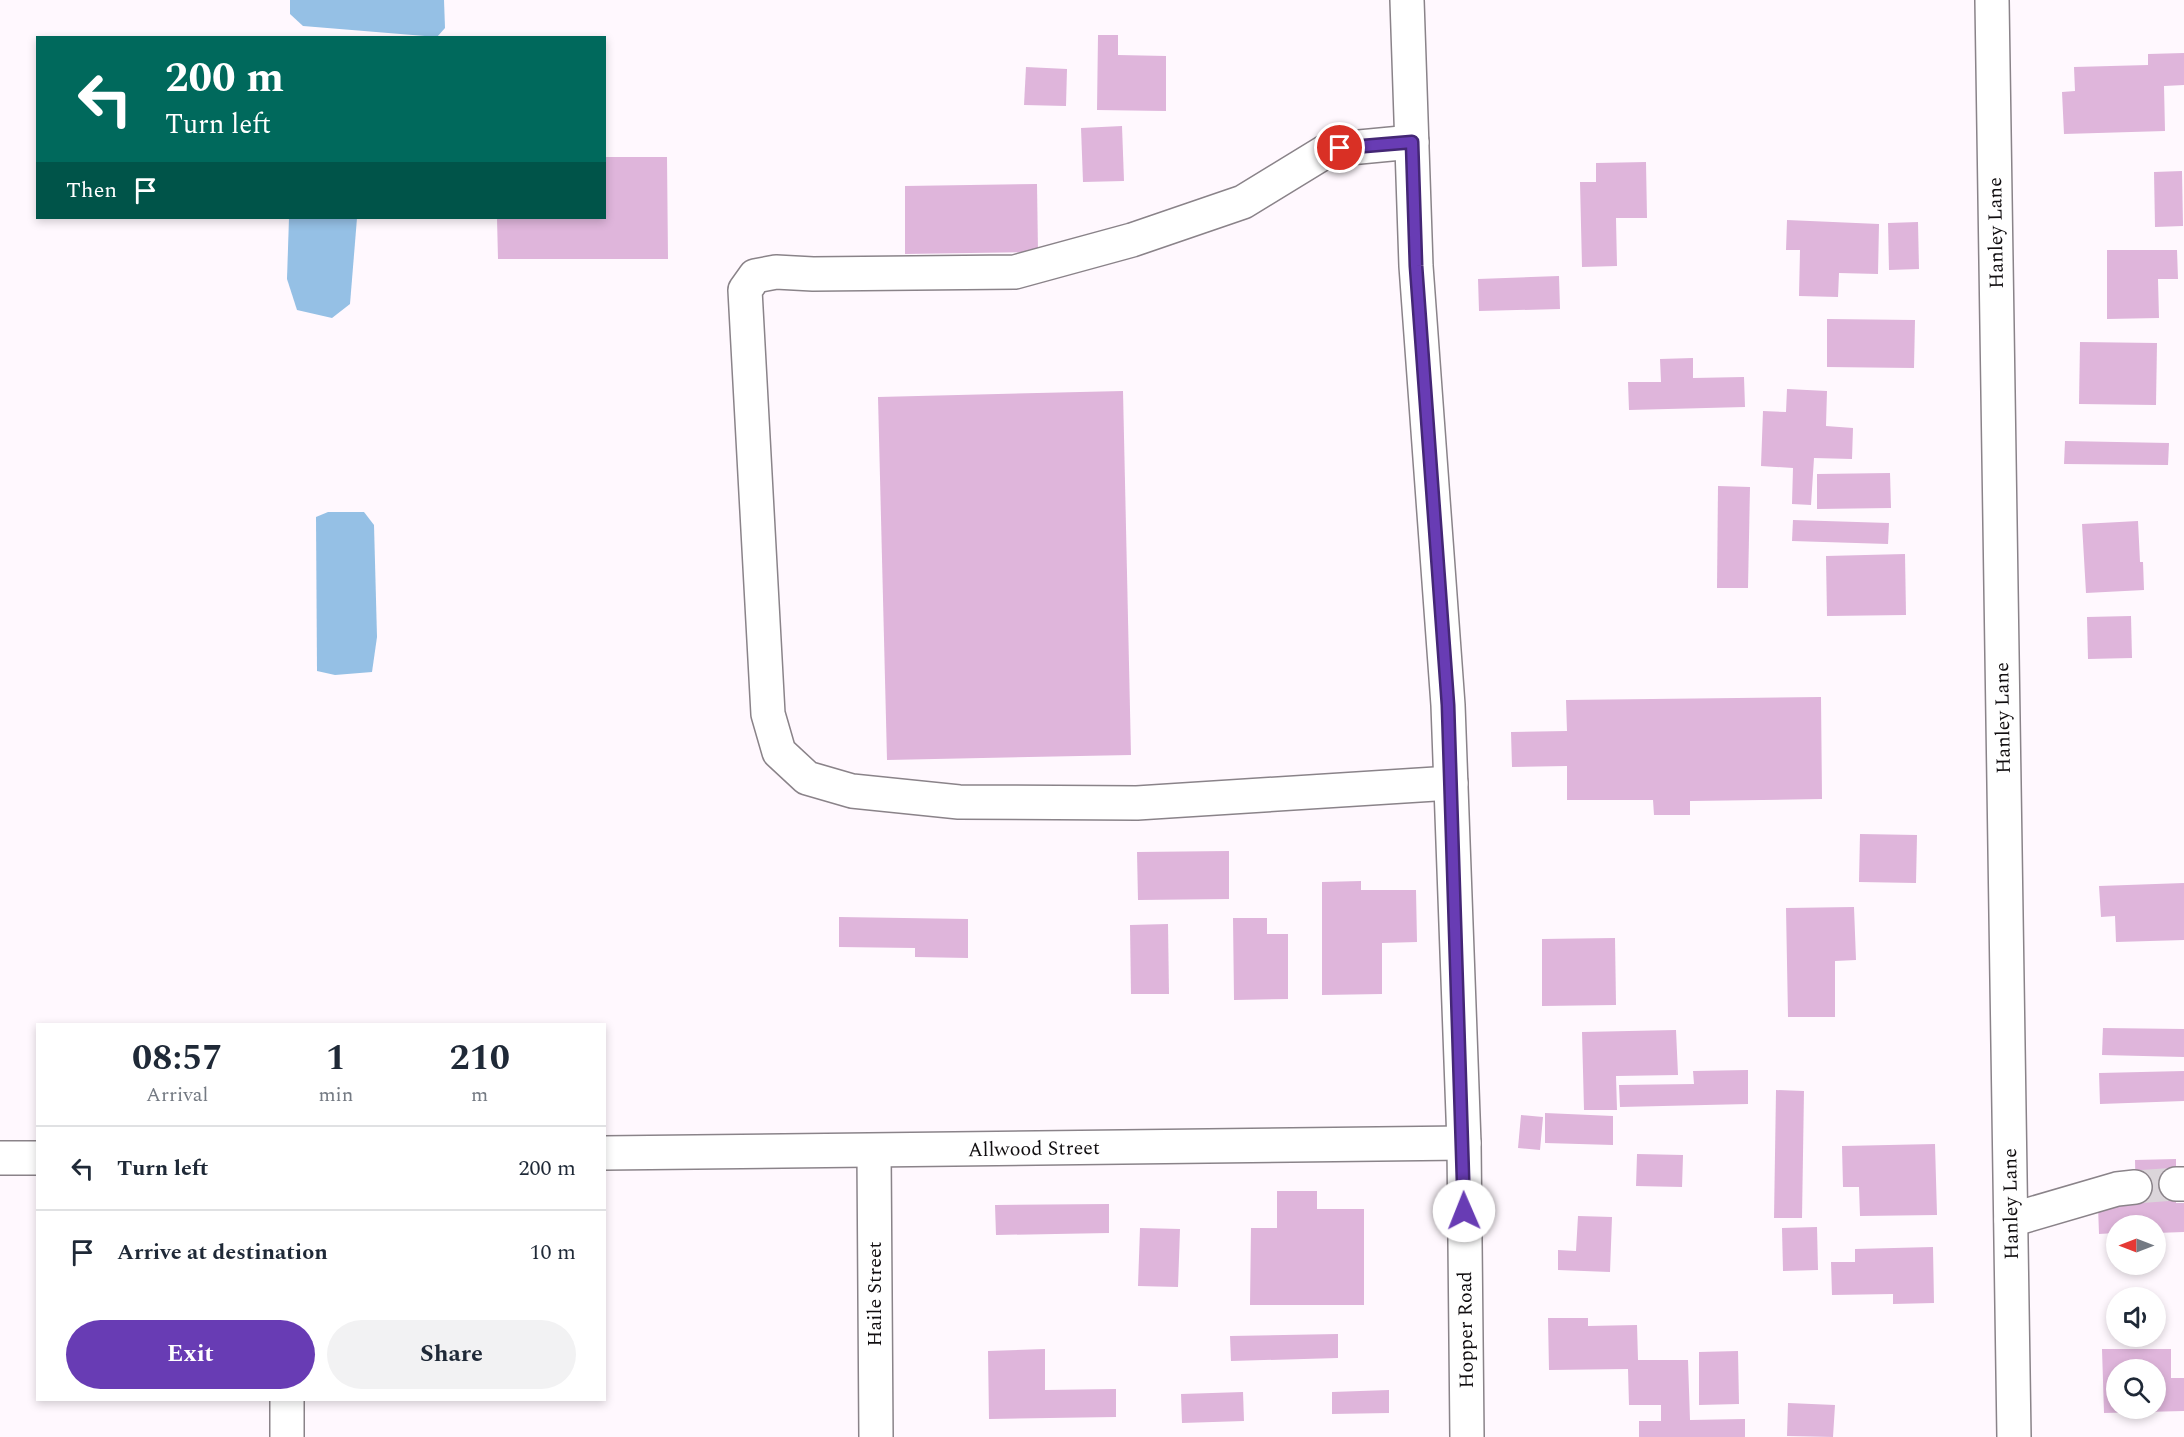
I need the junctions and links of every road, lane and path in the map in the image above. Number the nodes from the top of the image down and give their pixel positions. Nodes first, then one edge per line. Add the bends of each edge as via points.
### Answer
1 (1407, 0) edge
2 (1992, 0) edge
3 (1412, 142) junction
4 (1450, 783) junction
5 (1464, 1143) junction
6 (874, 1151) junction
7 (606, 1154) edge
8 (0, 1158) edge
9 (36, 1158) edge
10 (2135, 1186) tunnel mouth
11 (2011, 1220) junction
12 (287, 1401) edge
13 (287, 1437) edge
14 (876, 1437) edge
15 (1467, 1437) edge
16 (2014, 1437) edge

1 - 3 street, Hopper Road
2 - 11 street, Hanley Lane
3 - 4 street, Hopper Road via 1416,266 1448,705
3 - 4 street via 1328,150 1243,202 1132,240 1015,272 776,272 755,276 745,290 768,714 779,752 807,778 876,794 958,802 1137,803
4 - 5 street, Hopper Road
5 - 6 street, Allwood Street
5 - 15 street, Hopper Road
6 - 7 street, Allwood Street
6 - 14 street, Haile Street
8 - 9 street
10 - 11 street
11 - 16 street, Hanley Lane
12 - 13 street

